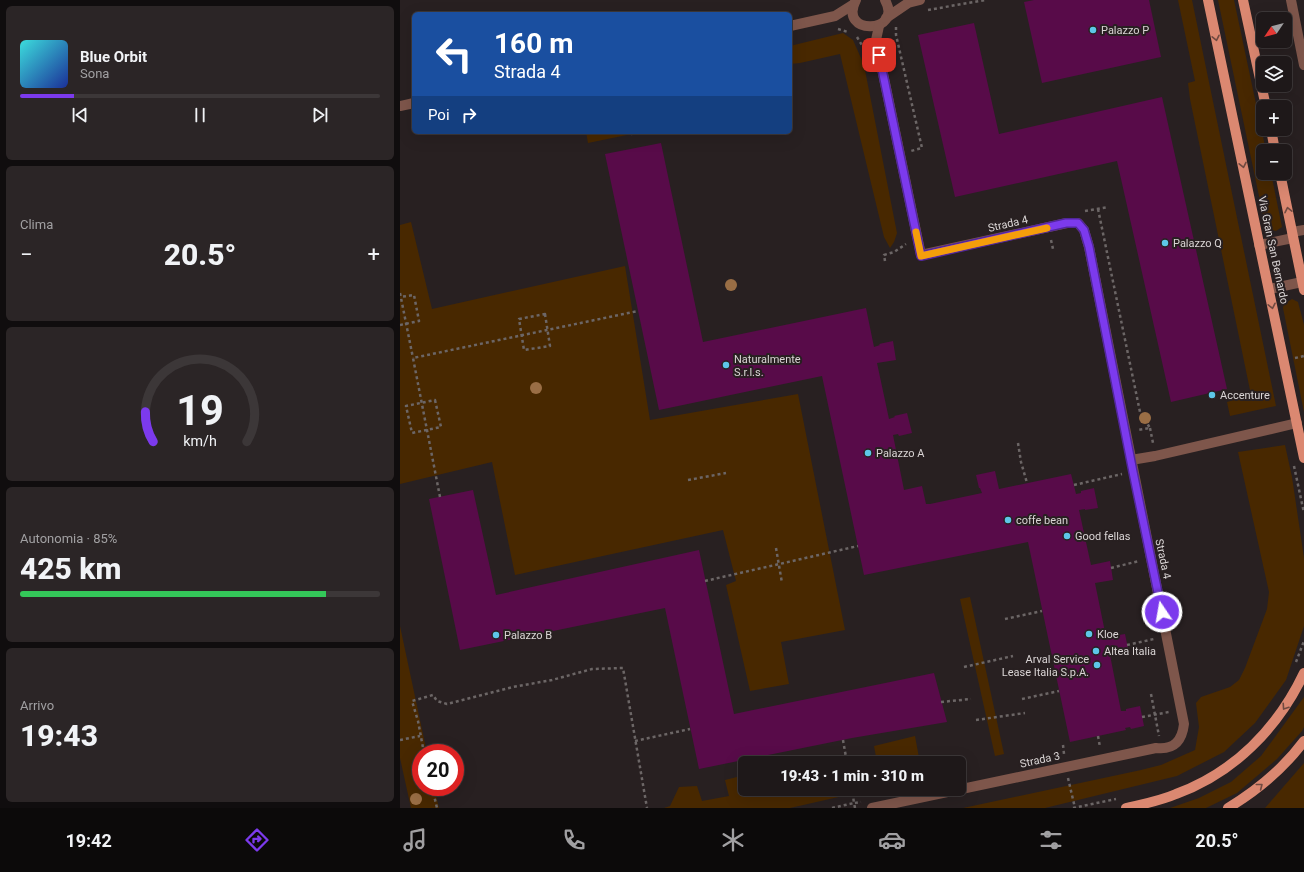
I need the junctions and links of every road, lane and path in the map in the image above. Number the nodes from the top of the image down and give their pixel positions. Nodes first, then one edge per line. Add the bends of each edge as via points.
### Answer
1 (885, 0) edge
2 (896, 0) edge
3 (920, 0) edge
4 (985, 0) edge
5 (1208, 0) edge
6 (1243, 0) edge
7 (1291, 0) edge
8 (855, 2) edge
9 (908, 3) junction
10 (925, 11) dead end
11 (835, 16) junction
12 (886, 18) junction
13 (857, 22) junction
14 (897, 25) dead end
15 (792, 26) edge
16 (878, 26) junction
17 (868, 27) junction
18 (837, 28) dead end
19 (849, 33) dead end
20 (855, 35) dead end
21 (876, 40) junction
22 (864, 49) dead end
23 (1304, 65) edge
24 (1264, 100) edge
25 (412, 103) edge
26 (400, 106) edge
27 (632, 134) edge
28 (633, 137) dead end
29 (909, 151) dead end
30 (1281, 180) edge
31 (1098, 209) dead end
32 (1304, 230) edge
33 (1293, 235) junction
34 (904, 237) dead end
35 (1259, 245) junction
36 (885, 261) dead end
37 (1303, 286) edge
38 (1269, 289) junction
39 (400, 293) edge
40 (400, 297) edge
41 (638, 311) dead end
42 (406, 323) junction
43 (400, 324) edge
44 (548, 330) junction
45 (521, 335) junction
46 (413, 358) junction
47 (422, 403) junction
48 (1297, 424) junction
49 (1150, 428) junction
50 (427, 430) junction
51 (1125, 433) junction
52 (1152, 437) dead end
53 (1018, 443) dead end
54 (1304, 458) edge
55 (1130, 460) junction
56 (1293, 460) dead end
57 (726, 472) dead end
58 (1133, 472) junction
59 (688, 480) dead end
60 (1027, 483) dead end
61 (1074, 485) dead end
62 (440, 497) dead end
63 (1304, 513) edge
64 (858, 546) dead end
65 (776, 548) dead end
66 (1151, 558) junction
67 (778, 565) junction
68 (1111, 568) dead end
69 (705, 581) dead end
70 (782, 583) dead end
71 (1042, 611) dead end
72 (1005, 619) dead end
73 (1167, 636) junction
74 (1304, 640) edge
75 (1127, 645) dead end
76 (1013, 656) dead end
77 (964, 667) dead end
78 (1295, 667) dead end
79 (1304, 673) edge
80 (1059, 691) dead end
81 (971, 699) dead end
82 (1022, 699) dead end
83 (941, 702) dead end
84 (1182, 709) junction
85 (1024, 713) dead end
86 (1142, 718) dead end
87 (976, 720) dead end
88 (690, 729) dead end
89 (420, 736) junction
90 (1098, 736) dead end
91 (400, 740) edge
92 (843, 740) dead end
93 (635, 741) junction
94 (1304, 741) edge
95 (422, 744) edge
96 (1101, 749) dead end
97 (846, 756) edge
98 (434, 796) edge
99 (853, 796) edge
100 (1119, 798) dead end
101 (437, 808) edge
102 (647, 808) edge
103 (832, 808) edge
104 (872, 808) edge
105 (1074, 808) edge
106 (1126, 808) edge
107 (1228, 808) edge

1 - 12 lane via 888,7
2 - 9 lane
3 - 9 lane
4 - 10 path
5 -> 35 main road, Via Gran San Bernardo
6 - 24 main road
7 - 23 lane
8 - 11 lane
8 - 13 lane via 853,10
9 - 12 lane
11 - 13 lane
11 - 15 lane
12 - 16 lane
13 - 17 lane
14 - 29 path via 896,35 922,148
16 - 17 lane
16 - 21 lane, Strada 4
17 - 21 lane, Strada 4
18 - 19 path
20 - 22 path
21 - 51 lane, Strada 4 via 921,256 1066,223 1078,223 1084,230 1089,247
25 - 26 lane
27 - 28 path
33 -> 30 main road, Via Gran San Bernardo
31 - 49 path via 1140,412
32 - 33 lane
33 - 35 lane
33 - 37 main road, Via Gran San Bernardo
34 - 36 path via 906,245 884,255
35 - 38 main road, Via Gran San Bernardo
37 - 38 lane
38 -> 48 main road, Via Gran San Bernardo
39 - 40 path
40 - 42 path
40 - 42 path via 414,295 419,321
41 - 44 path
42 - 43 path
42 - 46 path
44 - 45 path
44 - 45 path via 550,346 524,350
44 - 45 path via 545,314 519,319
45 - 46 path
46 - 47 path
47 - 50 path
47 - 50 path via 435,400 440,427
47 - 50 path via 406,406 412,432
48 - 54 main road, Via Gran San Bernardo
48 - 55 lane
49 - 51 path
49 - 52 path
50 - 62 path
51 - 55 lane, Strada 4
53 - 60 path
55 - 58 lane, Strada 4
56 - 63 path
57 - 59 path
58 - 61 path
58 - 66 lane, Strada 4
64 - 67 path
65 - 67 path
66 - 68 path
66 - 73 lane, Strada 4
67 - 69 path
67 - 70 path
71 - 72 path
73 - 75 path
73 - 84 lane, Strada 4
74 - 78 path
76 - 77 path
79 -> 106 main road via 1279,716 1264,734 1231,764 1196,786 1175,795
80 - 82 path
81 - 83 path
84 - 86 path
84 - 104 lane, Strada 3 via 1183,734 1177,743 1165,749 1156,748
85 - 87 path
88 - 93 path
89 - 91 path
89 - 93 path via 412,701 425,696 433,695 437,701 447,704 592,669 623,668
89 - 95 path
90 - 96 path
92 - 97 path
93 - 102 path
107 -> 94 main road via 1266,781
98 - 101 path
99 - 103 path via 854,804
100 - 105 path

